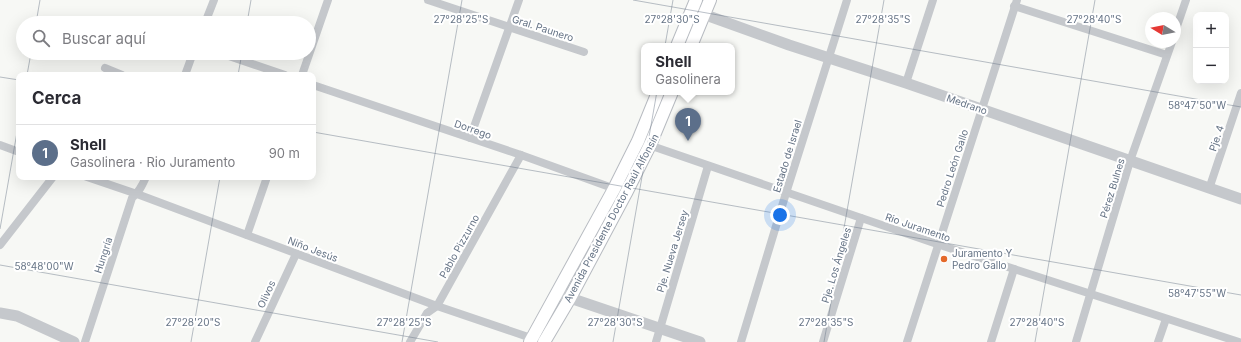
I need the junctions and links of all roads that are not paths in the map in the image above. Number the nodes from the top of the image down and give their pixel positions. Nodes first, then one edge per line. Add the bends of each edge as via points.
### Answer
1 (214, 0) edge
2 (328, 0) edge
3 (428, 0) edge
4 (519, 0) edge
5 (710, 0) edge
6 (847, 0) edge
7 (933, 0) edge
8 (1186, 0) edge
9 (1016, 3) edge
10 (694, 5) edge
11 (705, 14) junction
12 (1181, 15) edge
13 (208, 16) edge
14 (509, 28) junction
15 (316, 35) edge
16 (678, 43) edge
17 (693, 43) edge
18 (1170, 48) edge
19 (584, 52) dead end
20 (1167, 55) junction
21 (828, 57) junction
22 (190, 60) edge
23 (241, 60) edge
24 (307, 60) edge
25 (105, 68) dead end
26 (115, 72) edge
27 (186, 72) edge
28 (276, 72) edge
29 (303, 72) edge
30 (906, 83) junction
31 (316, 85) edge
32 (1241, 94) edge
33 (657, 95) edge
34 (671, 95) edge
35 (982, 110) junction
36 (470, 138) junction
37 (638, 141) junction
38 (0, 145) edge
39 (650, 145) junction
40 (16, 151) edge
41 (521, 155) junction
42 (1130, 161) junction
43 (708, 166) junction
44 (51, 180) edge
45 (96, 180) edge
46 (145, 180) edge
47 (266, 180) edge
48 (1210, 188) junction
49 (614, 189) junction
50 (626, 193) junction
51 (786, 193) junction
52 (137, 194) junction
53 (1241, 199) edge
54 (861, 218) junction
55 (247, 235) junction
56 (937, 244) junction
57 (0, 245) edge
58 (296, 254) junction
59 (1014, 269) junction
60 (558, 292) junction
61 (1091, 294) junction
62 (570, 298) junction
63 (437, 306) junction
64 (0, 313) edge
65 (1166, 318) junction
66 (660, 328) junction
67 (537, 341) edge
68 (74, 342) edge
69 (85, 342) edge
70 (255, 342) edge
71 (410, 342) edge
72 (656, 342) edge
73 (700, 342) edge
74 (741, 342) edge
75 (823, 342) edge
76 (907, 342) edge
77 (991, 342) edge
78 (1076, 342) edge
79 (1158, 342) edge
80 (1239, 342) edge

1 - 13 street
2 - 15 street
3 - 14 street, Gral. Paunero
4 - 14 street
5 - 11 main road
6 - 21 street, Estado de Israel
7 - 30 street
8 - 12 street
9 - 20 street
9 - 35 street, Pedro León Gallo
10 - 11 street, Medrano
10 - 16 main road
11 - 17 main road
11 - 21 street, Medrano
14 - 19 street, Gral. Paunero
14 - 36 street
18 - 20 street, Pérez Bulnes
20 - 42 street, Pérez Bulnes
21 - 30 street, Medrano
21 - 51 street, Estado de Israel
22 - 27 street
23 - 28 street
24 - 29 street
25 - 26 street
30 - 35 street, Medrano
31 - 36 street, Dorrego
32 - 48 street, Pje. 4
33 - 37 main road, Avenida Presidente Doctor Raúl Alfonsín
34 - 39 main road, Avenida Presidente Doctor Raúl Alfonsín
35 - 42 street, Medrano
35 - 56 street, Pedro León Gallo
36 - 41 street, Dorrego
37 - 39 street, Rio Juramento
37 - 49 main road, Avenida Presidente Doctor Raúl Alfonsín
38 - 40 street
39 - 43 street, Rio Juramento
39 - 50 main road, Avenida Presidente Doctor Raúl Alfonsín
41 - 49 street, Dorrego
41 - 63 street, Pablo Pizzurno
42 - 48 street, Medrano
42 - 61 street, Pérez Bulnes
43 - 51 street, Rio Juramento
43 - 66 street, Pje. Nueva Jersey
44 - 57 street
45 - 52 street, Niño Jesús
46 - 52 street, Hungría
47 - 55 street
48 - 53 street, Medrano
49 - 50 street, Dorrego
49 - 60 main road, Avenida Presidente Doctor Raúl Alfonsín
50 - 62 main road, Avenida Presidente Doctor Raúl Alfonsín
51 - 54 street, Rio Juramento
51 - 74 street, Estado de Israel
52 - 55 street, Niño Jesús
52 - 69 street, Hungría via 132,198
54 - 56 street, Rio Juramento
54 - 75 street, Pje. Los Ángeles
55 - 58 street, Niño Jesús
56 - 59 street, Rio Juramento
56 - 76 street, Pedro León Gallo
58 - 63 street, Niño Jesús
58 - 70 street, Olivos
59 - 61 street, Rio Juramento
59 - 77 street
60 - 62 street
60 - 67 main road, Avenida Presidente Doctor Raúl Alfonsín
61 - 65 street, Rio Juramento
61 - 78 street, Pérez Bulnes
62 - 66 street
62 - 67 main road, Avenida Presidente Doctor Raúl Alfonsín
63 - 67 street, Niño Jesús
63 - 71 street, Pablo Pizzurno via 428,313
64 - 68 street via 17,316
65 - 79 street
65 - 80 street, Rio Juramento
66 - 72 street, Pje. Nueva Jersey
66 - 73 street

